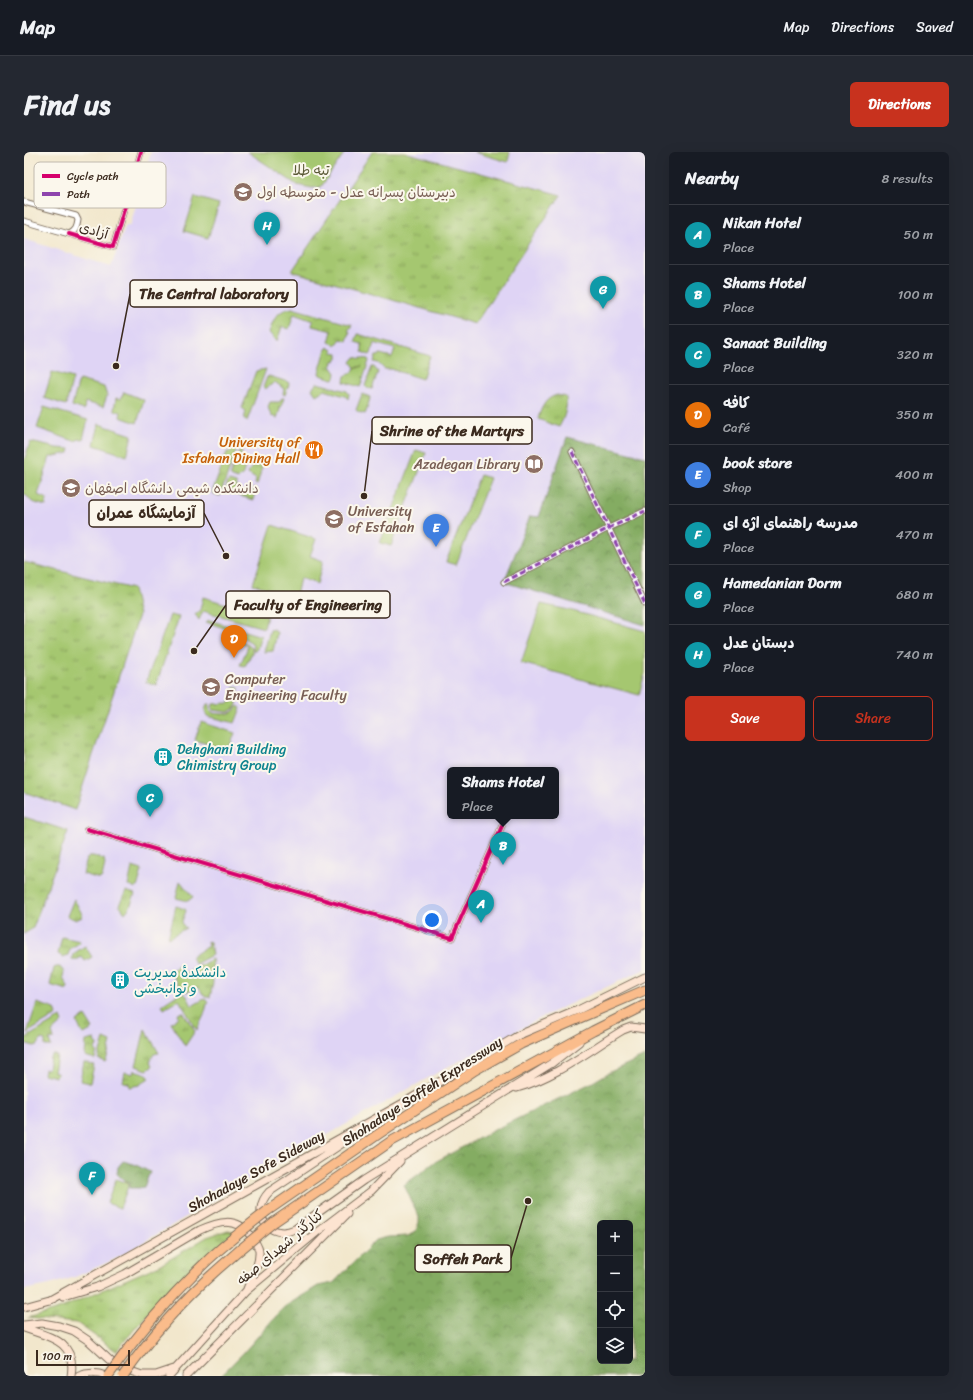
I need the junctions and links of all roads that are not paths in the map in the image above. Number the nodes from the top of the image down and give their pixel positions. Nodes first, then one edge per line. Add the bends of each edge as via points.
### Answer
1 (141, 152) edge
2 (138, 162) edge
3 (24, 202) edge
4 (34, 205) edge
5 (46, 208) edge
6 (124, 208) edge
7 (24, 221) edge
8 (69, 234) junction
9 (572, 452) dead end
10 (645, 511) edge
11 (608, 528) junction
12 (504, 582) dead end
13 (645, 604) edge
14 (502, 826) dead end
15 (87, 829) dead end
16 (645, 977) edge
17 (645, 990) edge
18 (645, 1005) edge
19 (645, 1029) edge
20 (594, 1031) junction
21 (509, 1090) junction
22 (405, 1102) junction
23 (409, 1152) junction
24 (371, 1191) junction
25 (246, 1291) junction
26 (50, 1300) junction
27 (24, 1307) edge
28 (24, 1325) edge
29 (24, 1328) edge
30 (175, 1369) junction
31 (71, 1376) edge
32 (79, 1376) edge
33 (107, 1376) edge
34 (123, 1376) edge
35 (169, 1376) edge
36 (186, 1376) edge

1 - 2 street, آزادی
3 - 4 street, آزادی
5 - 8 street, آزادی via 76,216 77,228
6 - 8 street, آزادی via 113,247
7 - 8 street, آزادی
9 - 11 street
10 - 11 street
11 - 12 street
11 - 13 street
14 - 15 street via 452,938
16 - 22 main road, Shohadaye Sofe Sideway via 519,1035
17 - 33 highway, Shohadaye Soffeh Expressway, bridge via 521,1044 475,1070 267,1211 208,1260 186,1282 132,1342
18 - 20 highway, Shohadaye Soffeh Expressway
19 - 21 main road via 631,1027 623,1030 558,1071
20 - 21 main road via 552,1064
20 - 34 highway, Shohadaye Soffeh Expressway, bridge via 390,1142 274,1222 217,1270 179,1308 141,1350
21 - 23 main road
22 - 23 main road via 269,1192 262,1201 261,1212 265,1223 279,1232 295,1229
22 - 26 main road, Shohadaye Sofe Sideway
23 - 24 main road, کنارگذر شهدای صفه
24 - 25 main road, کنارگذر شهدای صفه
24 - 36 main road
25 - 26 main road via 255,1270 259,1250 248,1232 240,1225 227,1222 213,1224 200,1230 142,1265 97,1287
25 - 30 main road, کنارگذر شهدای صفه
26 - 27 main road
28 - 30 main road via 42,1323 74,1331 116,1366 142,1375 156,1375
29 - 31 main road via 64,1344 72,1367
30 - 35 main road, کنارگذر شهدای صفه
32 - 33 main road via 93,1373

